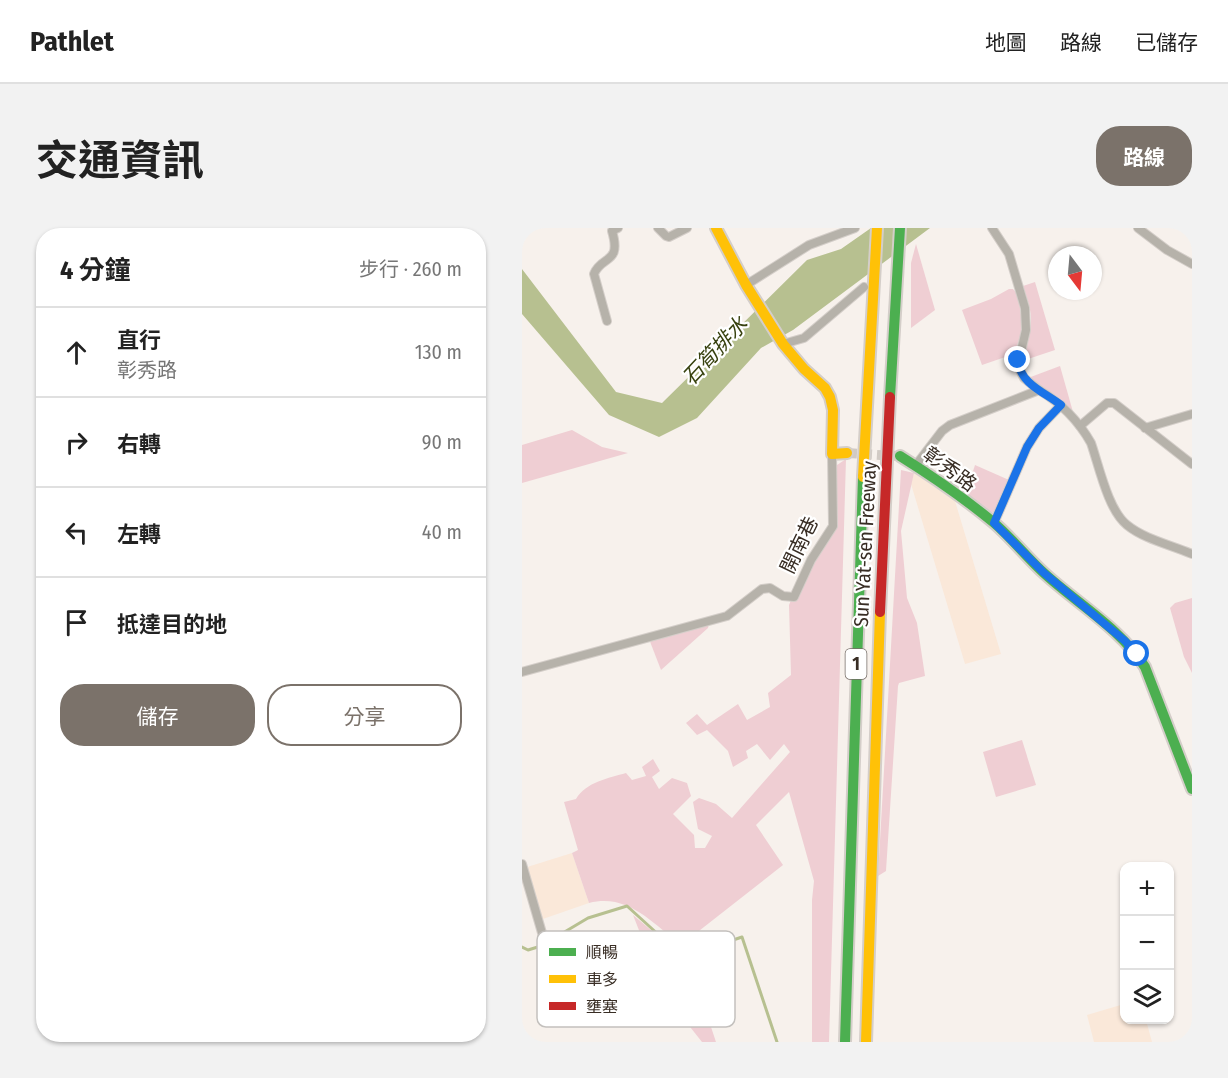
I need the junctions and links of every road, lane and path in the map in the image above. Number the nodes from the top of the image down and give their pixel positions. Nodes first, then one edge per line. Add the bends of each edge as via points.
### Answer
1 (618, 228) edge
2 (658, 228) edge
3 (687, 228) edge
4 (716, 228) edge
5 (855, 228) edge
6 (877, 228) edge
7 (900, 228) edge
8 (992, 228) edge
9 (1137, 228) edge
10 (1192, 264) edge
11 (746, 285) junction
12 (869, 287) junction
13 (607, 321) dead end
14 (783, 344) junction
15 (1039, 390) junction
16 (1061, 405) junction
17 (1192, 414) edge
18 (1080, 426) junction
19 (1145, 428) junction
20 (847, 453) tunnel mouth
21 (832, 454) junction
22 (900, 456) tunnel mouth
23 (1192, 464) edge
24 (916, 465) junction
25 (994, 523) junction
26 (1192, 554) edge
27 (522, 672) edge
28 (1192, 789) edge
29 (522, 864) edge
30 (541, 931) edge
31 (845, 1042) edge
32 (866, 1042) edge

1 - 13 street via 612,231 612,256 594,274
2 - 3 street via 669,237
4 - 11 main road, 開南巷
5 - 11 street via 809,246
6 - 12 main road, Sun Yat-sen Freeway / 1
7 - 32 main road, Sun Yat-sen Freeway / 1 via 874,732
8 - 15 street via 1009,254 1025,308 1020,370
9 - 10 street
11 - 14 main road, 開南巷
12 - 14 street via 804,338
12 - 31 main road, Sun Yat-sen Freeway / 1
14 - 21 main road, 開南巷 via 830,397
15 - 16 street
15 - 24 street via 950,425
16 - 18 street
16 - 25 street via 1027,447
17 - 19 street
18 - 19 street via 1112,403
18 - 26 street via 1091,443 1113,508 1122,521 1135,531
19 - 23 street
20 - 21 main road
21 - 27 street, 開南巷 via 833,526 794,597 762,589 727,616
22 - 24 main road, 彰秀路
24 - 25 main road, 彰秀路
25 - 28 main road, 彰秀路 via 1044,573 1137,654
29 - 30 street

